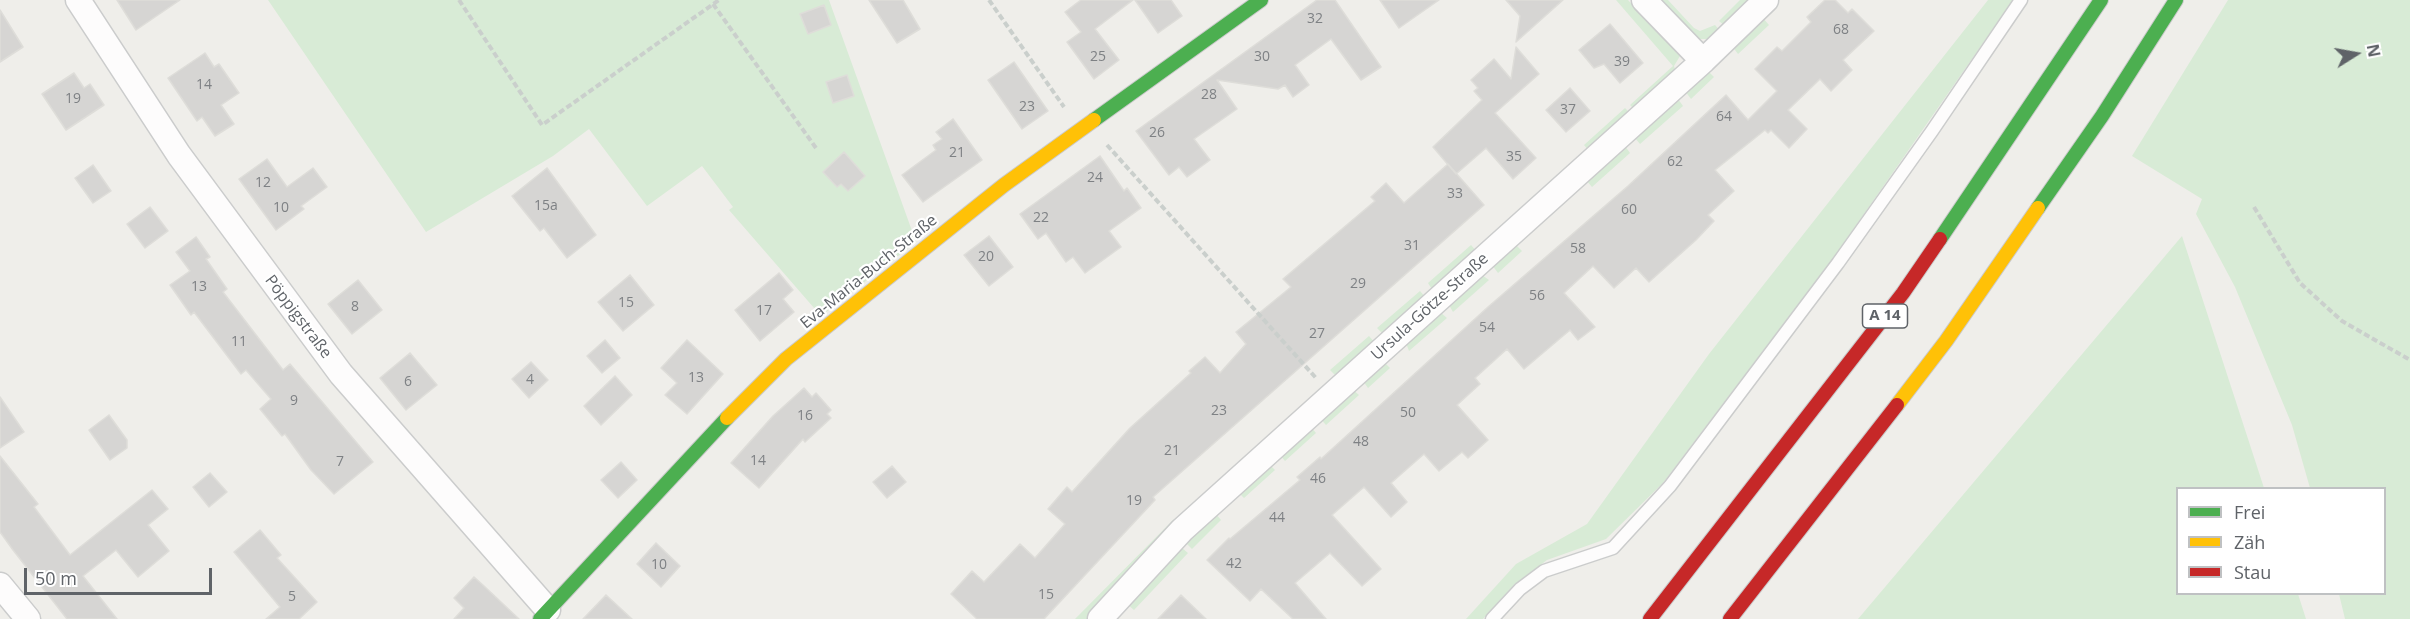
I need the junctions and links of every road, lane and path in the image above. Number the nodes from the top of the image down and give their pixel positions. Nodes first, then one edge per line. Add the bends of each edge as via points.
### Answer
1 (78, 0) edge
2 (459, 0) edge
3 (720, 0) edge
4 (989, 0) edge
5 (1261, 0) edge
6 (1644, 0) edge
7 (1766, 0) edge
8 (2021, 0) edge
9 (2101, 0) edge
10 (2176, 0) edge
11 (713, 4) junction
12 (1703, 61) junction
13 (1084, 127) junction
14 (816, 148) dead end
15 (2254, 207) dead end
16 (2410, 360) edge
17 (1331, 396) junction
18 (0, 585) edge
19 (544, 615) edge
20 (28, 619) edge
21 (1101, 619) edge
22 (1492, 619) edge
23 (1650, 619) edge
24 (1730, 619) edge

1 - 19 street, Pöppigstraße via 179,155 341,374
2 - 11 path via 542,125
3 - 11 path
4 - 13 path
5 - 13 main road, Eva-Maria-Buch-Straße
6 - 12 street
7 - 12 street, Ursula-Götze-Straße
8 - 22 lane via 1838,263 1670,486 1613,548 1544,570
9 - 23 main road, A 14 via 1902,293
10 - 24 main road via 2102,116 1946,341
11 - 14 path
12 - 17 street, Ursula-Götze-Straße
13 - 17 path
13 - 19 main road, Eva-Maria-Buch-Straße via 1004,185 762,380
15 - 16 path via 2300,283 2342,321
17 - 21 street, Ursula-Götze-Straße via 1182,530
18 - 20 street

